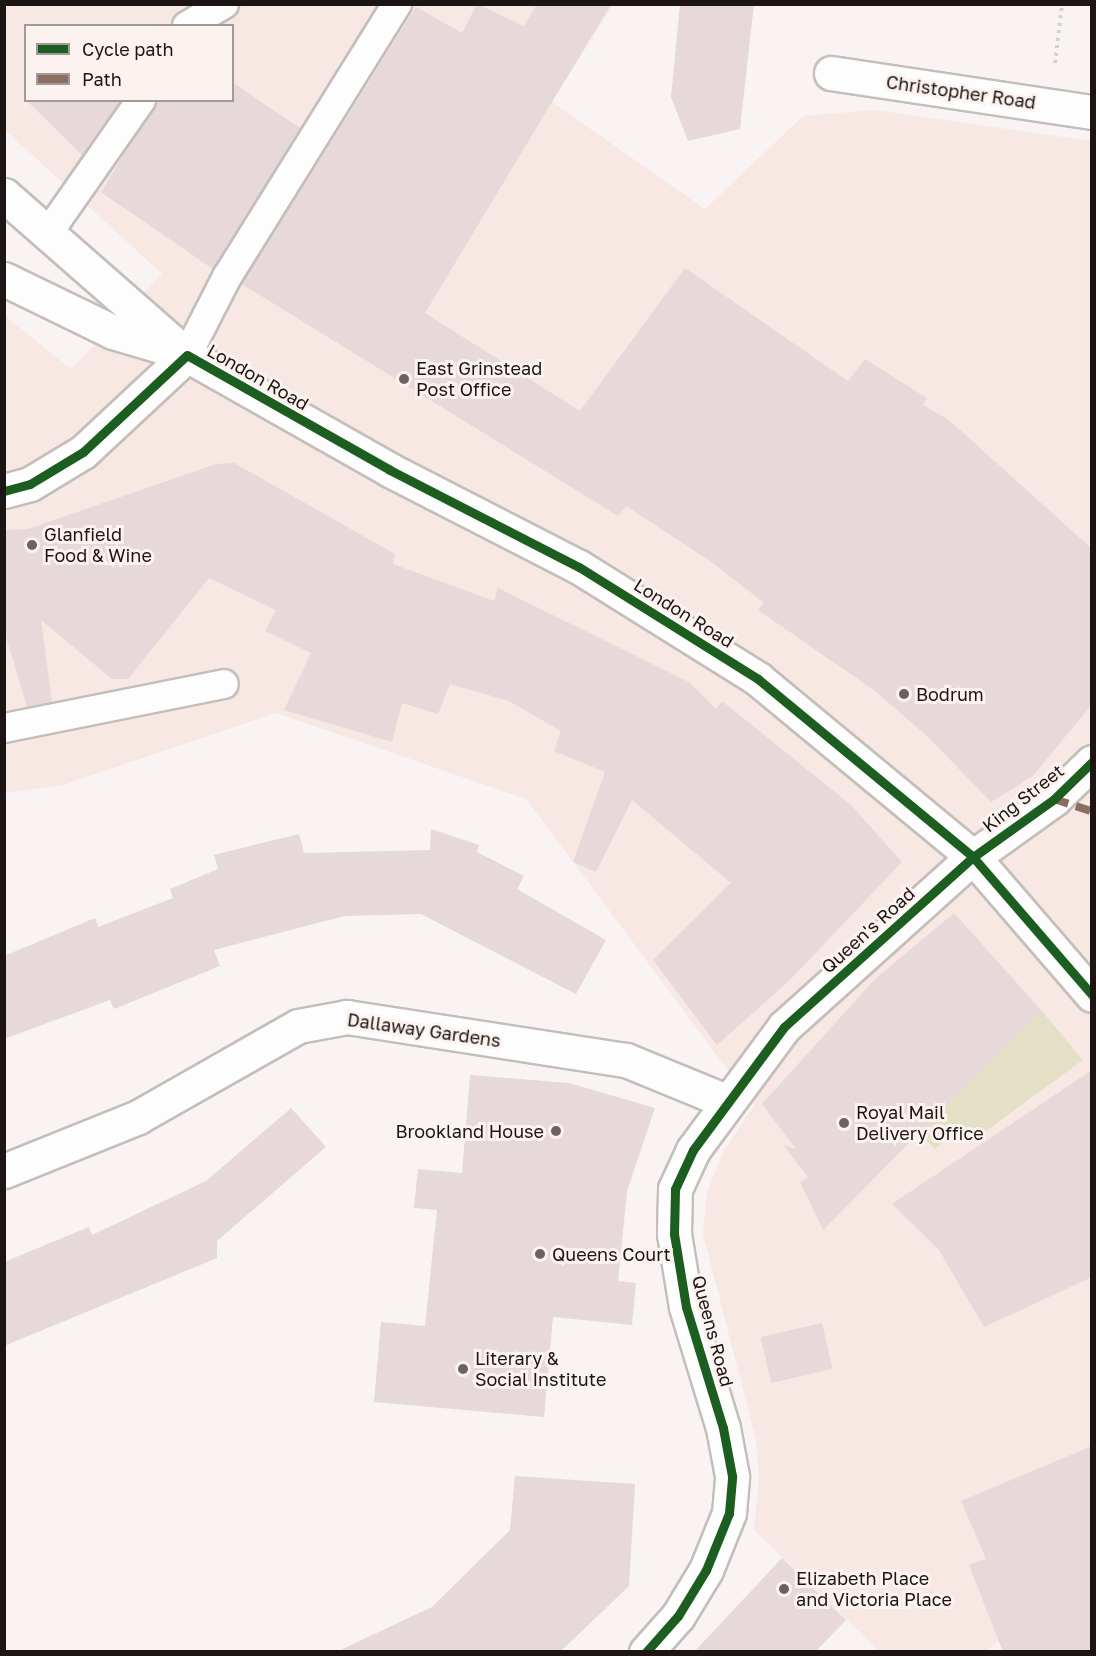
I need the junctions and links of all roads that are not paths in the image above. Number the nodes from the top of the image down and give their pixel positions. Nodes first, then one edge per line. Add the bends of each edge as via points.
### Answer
1 (224, 4) edge
2 (397, 4) edge
3 (190, 24) edge
4 (831, 73) dead end
5 (140, 102) edge
6 (1092, 112) edge
7 (4, 195) edge
8 (48, 233) junction
9 (4, 279) edge
10 (187, 355) junction
11 (4, 491) edge
12 (224, 684) dead end
13 (4, 728) edge
14 (1092, 762) edge
15 (973, 857) junction
16 (1092, 995) edge
17 (784, 1027) joint
18 (726, 1101) junction
19 (4, 1171) edge
20 (646, 1652) edge

1 - 3 lane
2 - 10 lane via 227,277
4 - 6 street, Christopher Road
5 - 8 lane
7 - 8 street, London Road
8 - 10 street, London Road
9 - 10 street, London Road via 112,332
10 - 11 street via 83,452 30,484
10 - 15 street, London Road via 390,470 579,567 758,679
12 - 13 lane
14 - 15 street, King Street via 1054,799
15 - 16 street, London Road
15 - 17 street, Queen's Road
17 - 18 street, Queens Road
18 - 19 street, Dallaway Gardens via 626,1060 347,1017 298,1026 138,1117
18 - 20 street, Queens Road via 675,1189 674,1234 686,1307 732,1476 729,1513 706,1570 678,1616

